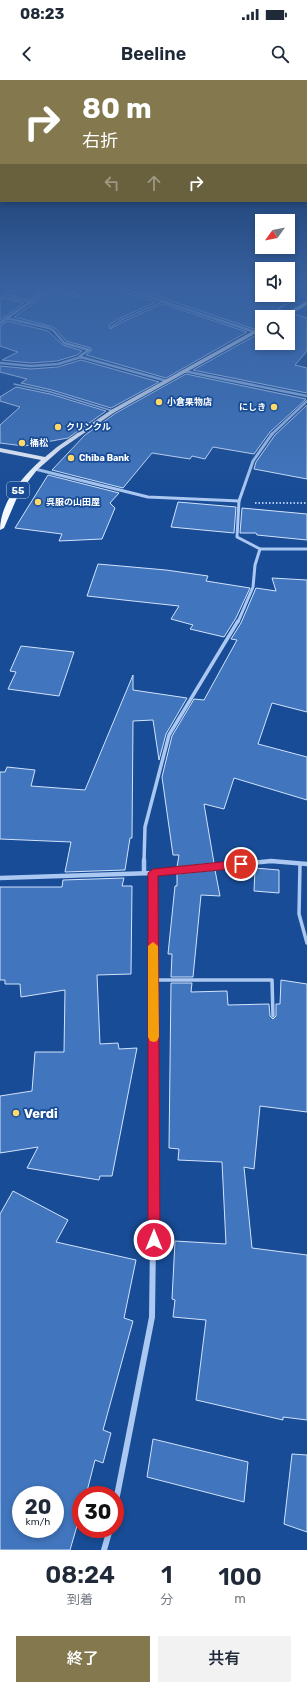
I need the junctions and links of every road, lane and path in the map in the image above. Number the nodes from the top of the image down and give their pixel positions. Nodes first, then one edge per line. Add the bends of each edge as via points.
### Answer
1 (212, 356) edge
2 (81, 357) joint
3 (0, 363) edge
4 (184, 371) junction
5 (166, 381) junction
6 (14, 384) dead end
7 (307, 396) edge
8 (307, 401) edge
9 (113, 412) junction
10 (0, 450) edge
11 (47, 458) junction
12 (35, 469) junction
13 (239, 502) junction
14 (307, 503) edge
15 (0, 528) edge
16 (260, 549) junction
17 (307, 549) edge
18 (300, 864) junction
19 (307, 864) edge
20 (144, 873) junction
21 (153, 873) junction
22 (0, 878) edge
23 (307, 943) edge
24 (153, 980) junction
25 (273, 1016) dead end
26 (119, 1486) edge
27 (107, 1538) edge
28 (104, 1550) edge

1 - 4 main road, 55
2 - 3 street via 58,364 31,366
2 - 5 street
4 - 5 main road, 55
4 - 7 street
5 - 9 main road, 55
6 - 9 lane via 51,392
8 - 13 street via 270,436 253,461
9 - 11 main road, 55
10 - 11 main road
11 - 12 main road, 55
12 - 13 street via 148,497
12 - 15 main road, 55 via 16,492
13 - 14 path
13 - 16 street via 237,537
16 - 17 street
16 - 20 street via 255,564 253,587 236,626 170,735 145,827
18 - 19 street
18 - 21 street via 270,861
18 - 23 lane via 298,898 302,930
20 - 21 street
20 - 22 street
21 - 24 street
24 - 25 lane via 272,980
24 - 26 street via 152,1317
27 - 28 street

